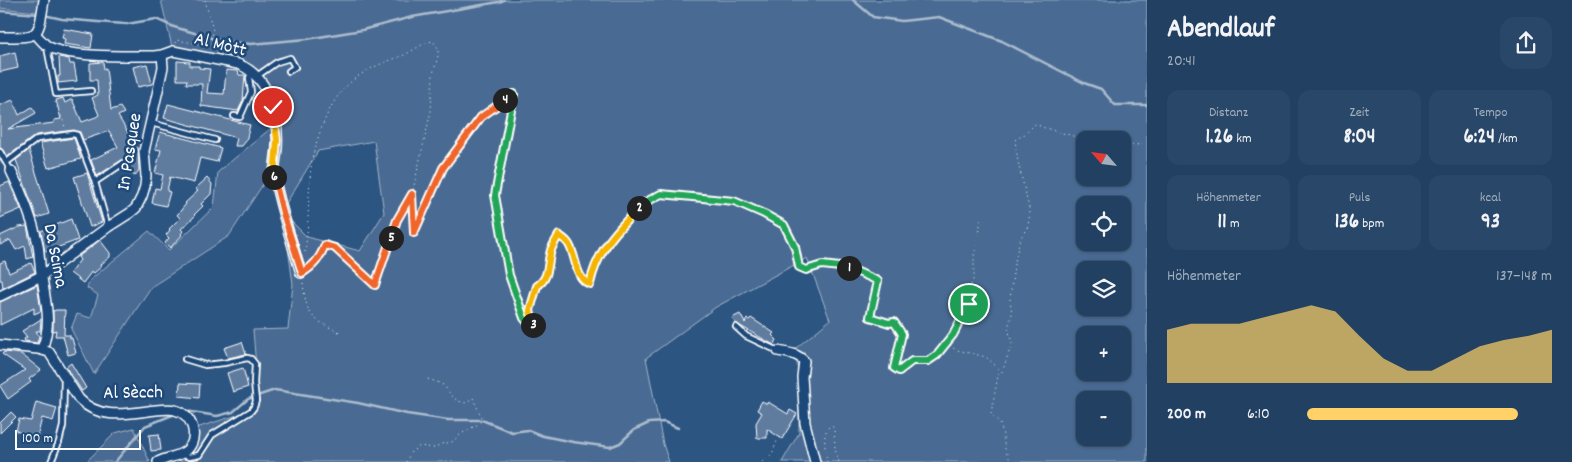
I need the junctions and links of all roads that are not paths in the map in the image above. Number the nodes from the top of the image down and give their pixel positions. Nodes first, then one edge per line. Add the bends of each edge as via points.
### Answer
1 (44, 1) edge
2 (35, 34) junction
3 (0, 37) edge
4 (47, 46) junction
5 (162, 55) junction
6 (288, 71) dead end
7 (255, 73) junction
8 (90, 91) dead end
9 (234, 116) dead end
10 (151, 123) junction
11 (215, 140) dead end
12 (0, 152) edge
13 (128, 160) dead end
14 (7, 162) junction
15 (11, 171) joint
16 (95, 182) junction
17 (108, 226) junction
18 (302, 273) road end
19 (41, 276) junction
20 (0, 296) edge
21 (736, 327) dead end
22 (0, 345) edge
23 (42, 349) junction
24 (778, 351) joint
25 (185, 359) dead end
26 (64, 375) junction
27 (180, 454) junction
28 (51, 462) edge
29 (158, 462) edge
30 (815, 462) edge

1 - 2 street via 41,24
2 - 3 street
2 - 4 street, Al Mòtt
4 - 5 street, Al Mòtt via 96,55
4 - 8 lane via 56,94
5 - 7 street, Al Mòtt via 173,51 238,64
5 - 10 street, In Pasquee
6 - 7 lane via 295,67 290,58
7 - 9 lane via 249,78 251,92 240,117
7 - 18 street, Al Mòtt via 264,86 274,115 277,140 274,179
10 - 11 lane
10 - 17 street, In Pasquee via 144,151 146,176 142,196 136,208 121,214
12 - 14 lane
13 - 16 lane
14 - 15 lane
14 - 16 lane via 37,139 74,134
15 - 19 street, Da Scima via 37,239
16 - 17 lane
17 - 19 street, In Pasquee
19 - 20 street, In Pasquee
19 - 23 street, Da Scima via 49,325
21 - 24 lane via 746,336
22 - 23 street
23 - 26 street, Al Sècch via 53,356
24 - 30 street via 804,360 804,424
25 - 27 lane via 205,365 252,359 256,364 256,401 250,411 212,435 199,454 189,457
26 - 27 street, Al Sècch via 79,399 95,411 119,415 166,409 182,414 190,421 193,436 189,446
26 - 28 lane via 63,426
27 - 29 street

